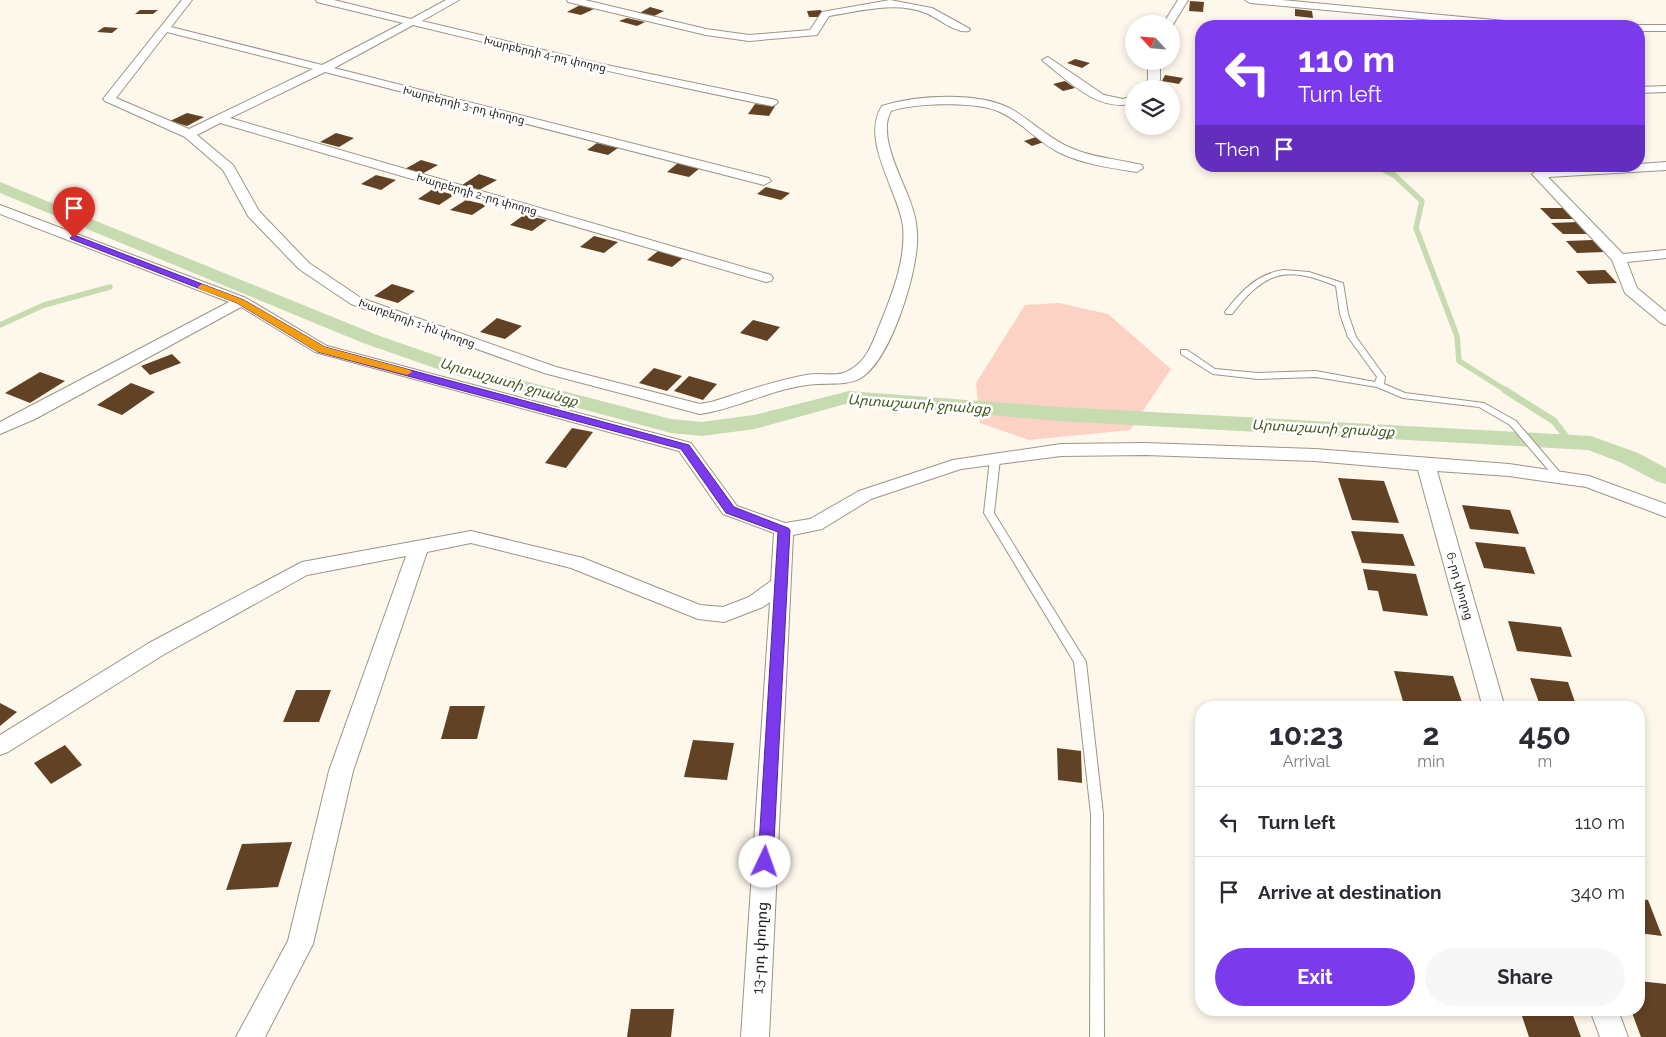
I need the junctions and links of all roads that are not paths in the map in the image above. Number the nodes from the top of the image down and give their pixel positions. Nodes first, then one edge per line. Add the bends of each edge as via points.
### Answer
1 (187, 0) edge
2 (321, 0) edge
3 (454, 0) edge
4 (572, 0) edge
5 (1183, 0) edge
6 (1250, 0) edge
7 (1174, 15) edge
8 (1462, 20) edge
9 (413, 22) junction
10 (164, 28) junction
11 (1645, 28) edge
12 (1666, 28) edge
13 (965, 29) dead end
14 (1048, 60) dead end
15 (324, 69) junction
16 (1666, 89) edge
17 (1645, 90) edge
18 (772, 102) dead end
19 (1125, 102) edge
20 (219, 119) junction
21 (189, 134) junction
22 (1666, 166) edge
23 (1645, 167) edge
24 (1137, 168) dead end
25 (1570, 172) edge
26 (764, 181) dead end
27 (0, 209) edge
28 (1666, 254) edge
29 (1619, 259) junction
30 (766, 278) dead end
31 (241, 302) junction
32 (1229, 312) dead end
33 (1666, 320) edge
34 (1184, 352) dead end
35 (1379, 385) junction
36 (0, 429) edge
37 (995, 459) junction
38 (1426, 465) junction
39 (1560, 478) junction
40 (1666, 511) edge
41 (784, 530) junction
42 (419, 546) junction
43 (781, 584) junction
44 (1492, 701) edge
45 (0, 746) edge
46 (1606, 1016) edge
47 (250, 1037) edge
48 (755, 1037) edge
49 (1097, 1037) edge
50 (1614, 1037) edge

1 - 10 street, Խարբերդի 1-ին փողոց
2 - 9 street, Խարբերդի 4-րդ փողոց
3 - 9 street
4 - 13 street via 706,32 748,38 813,33 826,14 890,3 928,10
5 - 7 street
6 - 8 street
9 - 15 street
9 - 18 street, Խարբերդի 4-րդ փողոց via 669,83
10 - 15 street, Խարբերդի 3-րդ փողոց
10 - 21 street, Խարբերդի 1-ին փողոց via 109,99
11 - 12 street
14 - 19 street via 1091,93 1107,101
15 - 20 street
15 - 26 street, Խարբերդի 3-րդ փողոց
16 - 17 street
20 - 21 street
20 - 30 street, Խարբերդի 2-րդ փողոց
21 - 24 street, Խարբերդի 1-ին փողոց via 228,168 253,213 304,266 356,301 550,370 700,409 799,381 848,377 870,363 905,282 910,258 908,212 880,132 880,116 886,109 925,102 993,106 1005,110 1065,150 1097,161
22 - 23 street
25 - 29 street via 1538,174
27 - 31 street
28 - 29 street
29 - 33 street via 1630,290
31 - 36 street
31 - 41 street via 321,350 685,447 730,510
32 - 35 lane via 1246,291 1275,273 1294,273 1334,282 1340,286 1344,314 1352,337 1381,377
34 - 35 lane via 1213,371 1258,376 1316,374
35 - 39 lane via 1403,395 1481,405 1513,424
37 - 38 street via 1061,450 1145,449 1314,455
37 - 41 street via 959,464 865,495 815,525
37 - 49 lane via 989,513 1080,662 1096,814
38 - 39 street via 1509,470
38 - 44 street, 6-րդ փողոց
39 - 40 street via 1589,482
41 - 43 street, 13-րդ փողոց
42 - 43 street via 471,537 576,563 698,612 724,615 756,602
42 - 45 street via 302,569 156,649
42 - 47 street via 340,771 300,944
43 - 48 street, 13-րդ փողոց
46 - 50 street

